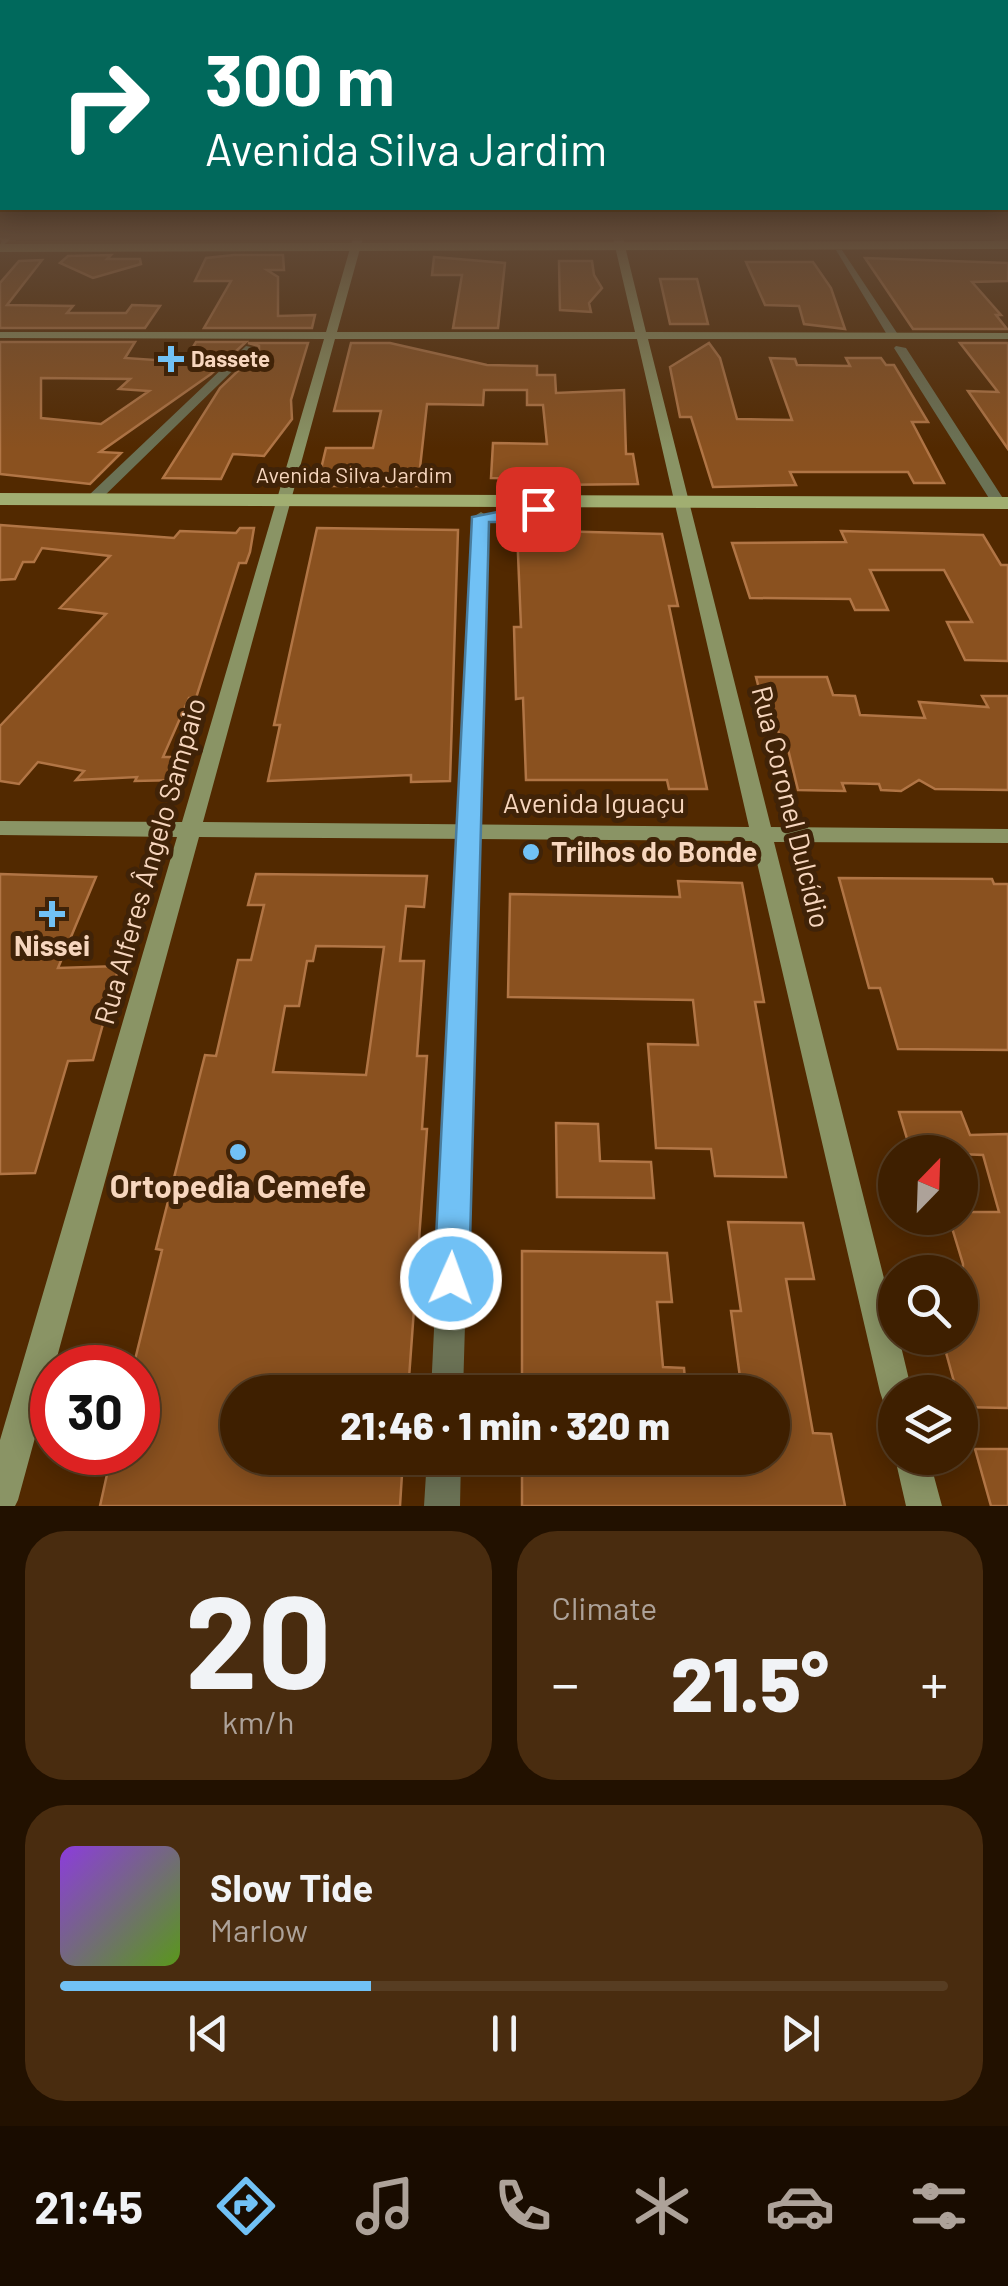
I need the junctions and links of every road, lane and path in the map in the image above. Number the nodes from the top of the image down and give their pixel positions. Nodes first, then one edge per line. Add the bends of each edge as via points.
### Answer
1 (337, 308) edge
2 (635, 308) edge
3 (874, 308) edge
4 (0, 335) edge
5 (1008, 336) edge
6 (328, 342) junction
7 (643, 342) junction
8 (896, 342) junction
9 (0, 348) edge
10 (250, 348) junction
11 (1008, 348) edge
12 (0, 499) edge
13 (94, 499) junction
14 (558, 501) junction
15 (281, 508) junction
16 (1005, 508) edge
17 (683, 510) junction
18 (0, 515) edge
19 (481, 517) junction
20 (517, 517) junction
21 (0, 828) edge
22 (190, 830) junction
23 (469, 832) junction
24 (762, 834) junction
25 (1008, 836) edge
26 (448, 1375) edge
27 (892, 1375) edge
28 (443, 1475) edge
29 (916, 1475) edge
30 (0, 1500) edge
31 (442, 1506) edge
32 (924, 1506) edge

1 - 6 main road, Rua Alferes Ângelo Sampaio
2 - 7 main road, Rua Coronel Dulcídio
3 - 8 street
4 - 6 main road
5 - 8 main road
6 - 7 main road
6 - 10 main road
6 - 15 main road, Rua Alferes Ângelo Sampaio
7 - 8 main road
7 - 17 main road, Rua Coronel Dulcídio
8 - 11 main road
8 - 16 street
9 - 10 main road
10 - 13 street
12 - 13 main road, Avenida Silva Jardim
13 - 15 main road, Avenida Silva Jardim
14 - 15 main road, Avenida Silva Jardim
14 - 17 main road, Avenida Silva Jardim
14 - 20 main road
15 - 18 main road, Avenida Silva Jardim
15 - 19 main road, Avenida Silva Jardim
15 - 22 main road, Rua Alferes Ângelo Sampaio
16 - 17 main road, Avenida Silva Jardim
17 - 20 main road, Avenida Silva Jardim
17 - 24 main road, Rua Coronel Dulcídio
19 - 20 main road, Avenida Silva Jardim
19 - 23 street
21 - 22 main road, Avenida Iguaçu
22 - 23 main road, Avenida Iguaçu
22 - 30 main road, Rua Alferes Ângelo Sampaio
23 - 24 main road, Avenida Iguaçu
23 - 26 street
24 - 25 main road, Avenida Iguaçu
24 - 27 main road, Rua Coronel Dulcídio
28 - 31 street
29 - 32 main road

